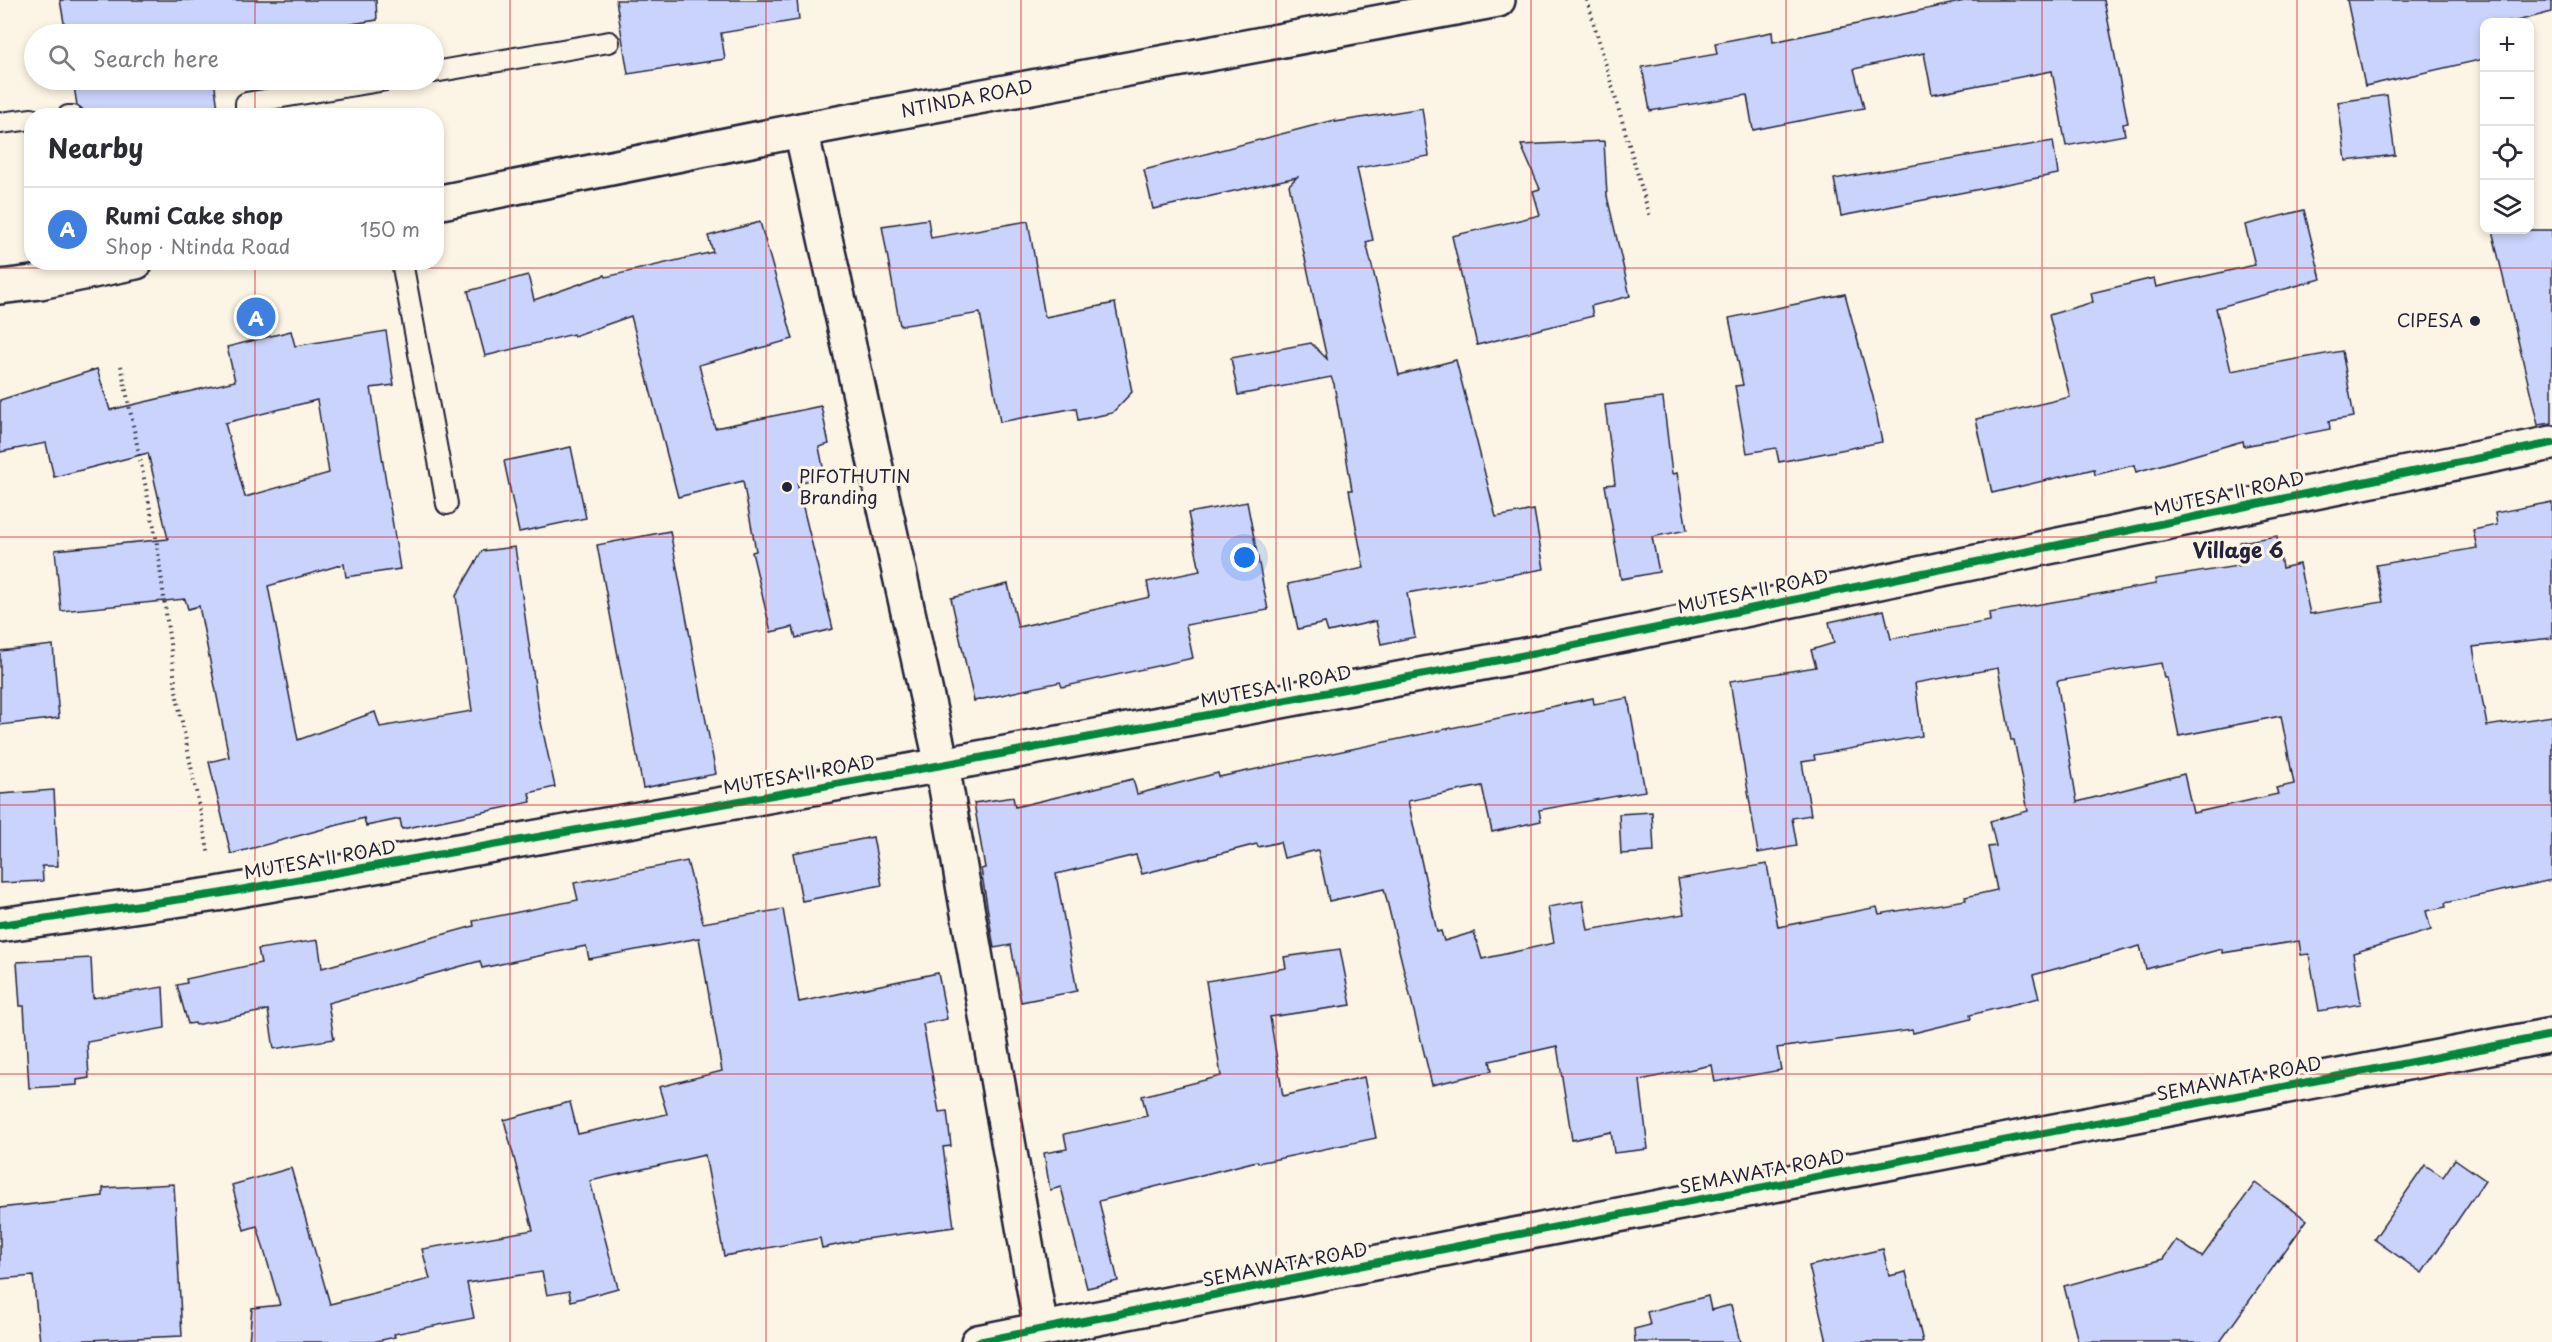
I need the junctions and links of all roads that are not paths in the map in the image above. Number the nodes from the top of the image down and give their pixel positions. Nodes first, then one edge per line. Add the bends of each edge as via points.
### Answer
1 (1498, 0) edge
2 (609, 42) dead end
3 (444, 70) edge
4 (325, 90) edge
5 (246, 108) edge
6 (24, 120) edge
7 (0, 123) edge
8 (801, 130) junction
9 (444, 201) edge
10 (98, 270) edge
11 (403, 270) edge
12 (0, 287) edge
13 (2552, 443) edge
14 (447, 504) dead end
15 (942, 765) junction
16 (0, 925) edge
17 (2552, 1035) edge
18 (1041, 1329) junction
19 (978, 1342) edge

1 - 8 street, NTINDA ROAD
2 - 3 lane
4 - 5 lane via 246,103
6 - 7 lane
8 - 9 street, NTINDA ROAD
8 - 15 street
10 - 12 street
11 - 14 lane
13 - 15 street, MUTESA II ROAD via 1536,653
15 - 16 street, MUTESA II ROAD via 217,894
15 - 18 street
17 - 18 street, SEMAWATA ROAD
18 - 19 street, SEMAWATA ROAD

